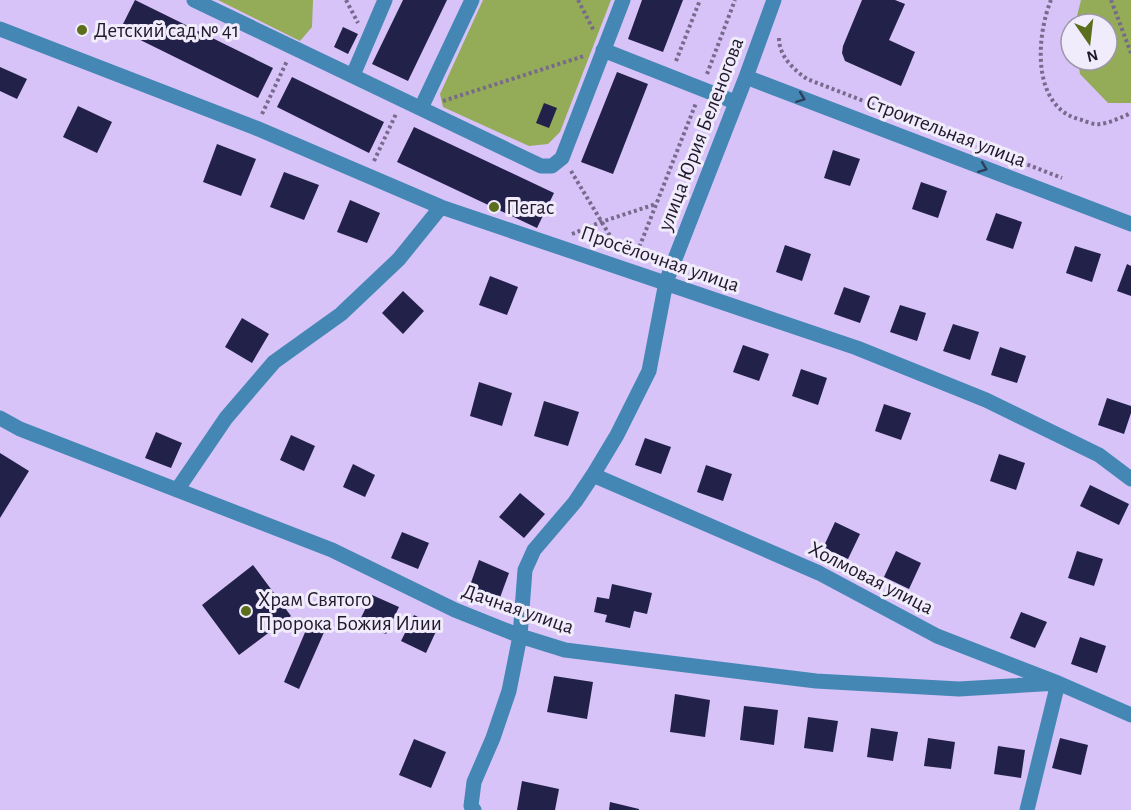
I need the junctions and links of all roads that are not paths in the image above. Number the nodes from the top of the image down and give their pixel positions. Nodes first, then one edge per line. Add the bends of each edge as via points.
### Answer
1 (194, 0) edge
2 (385, 0) edge
3 (472, 0) edge
4 (623, 0) edge
5 (774, 0) edge
6 (0, 28) edge
7 (603, 50) junction
8 (352, 75) junction
9 (746, 77) junction
10 (735, 102) junction
11 (422, 108) junction
12 (441, 207) junction
13 (1131, 224) edge
14 (666, 282) junction
15 (0, 418) edge
16 (593, 475) junction
17 (1131, 480) edge
18 (177, 490) junction
19 (520, 636) junction
20 (1058, 683) junction
21 (1131, 715) edge
22 (474, 810) edge
23 (1027, 810) edge

1 - 8 street
2 - 8 street
3 - 11 street
4 - 7 street
5 - 9 street, улица Юрия Беленогова
6 - 12 street, Просёлочная улица via 256,128
7 - 10 street
7 - 11 street via 562,158 552,166 541,166
8 - 11 street
9 - 10 street, улица Юрия Беленогова
9 -> 13 street, Строительная улица
10 - 14 street, улица Юрия Беленогова
12 - 14 street, Просёлочная улица
12 - 18 street via 399,260 341,314 274,362 226,418
14 - 16 street, улица Юрия Беленогова via 649,371
14 - 17 street, Просёлочная улица via 857,348 986,400 1099,455
15 - 18 street, Дачная улица
16 - 19 street, улица Юрия Беленогова via 534,550 525,570
16 - 20 street, Холмовая улица via 819,573 937,636
18 - 19 street, Дачная улица via 332,550 455,610
19 - 20 street, Дачная улица via 565,650 816,681 959,689
19 - 22 street, улица Юрия Беленогова via 509,691 474,782
20 - 21 street, Холмовая улица
20 - 23 street

